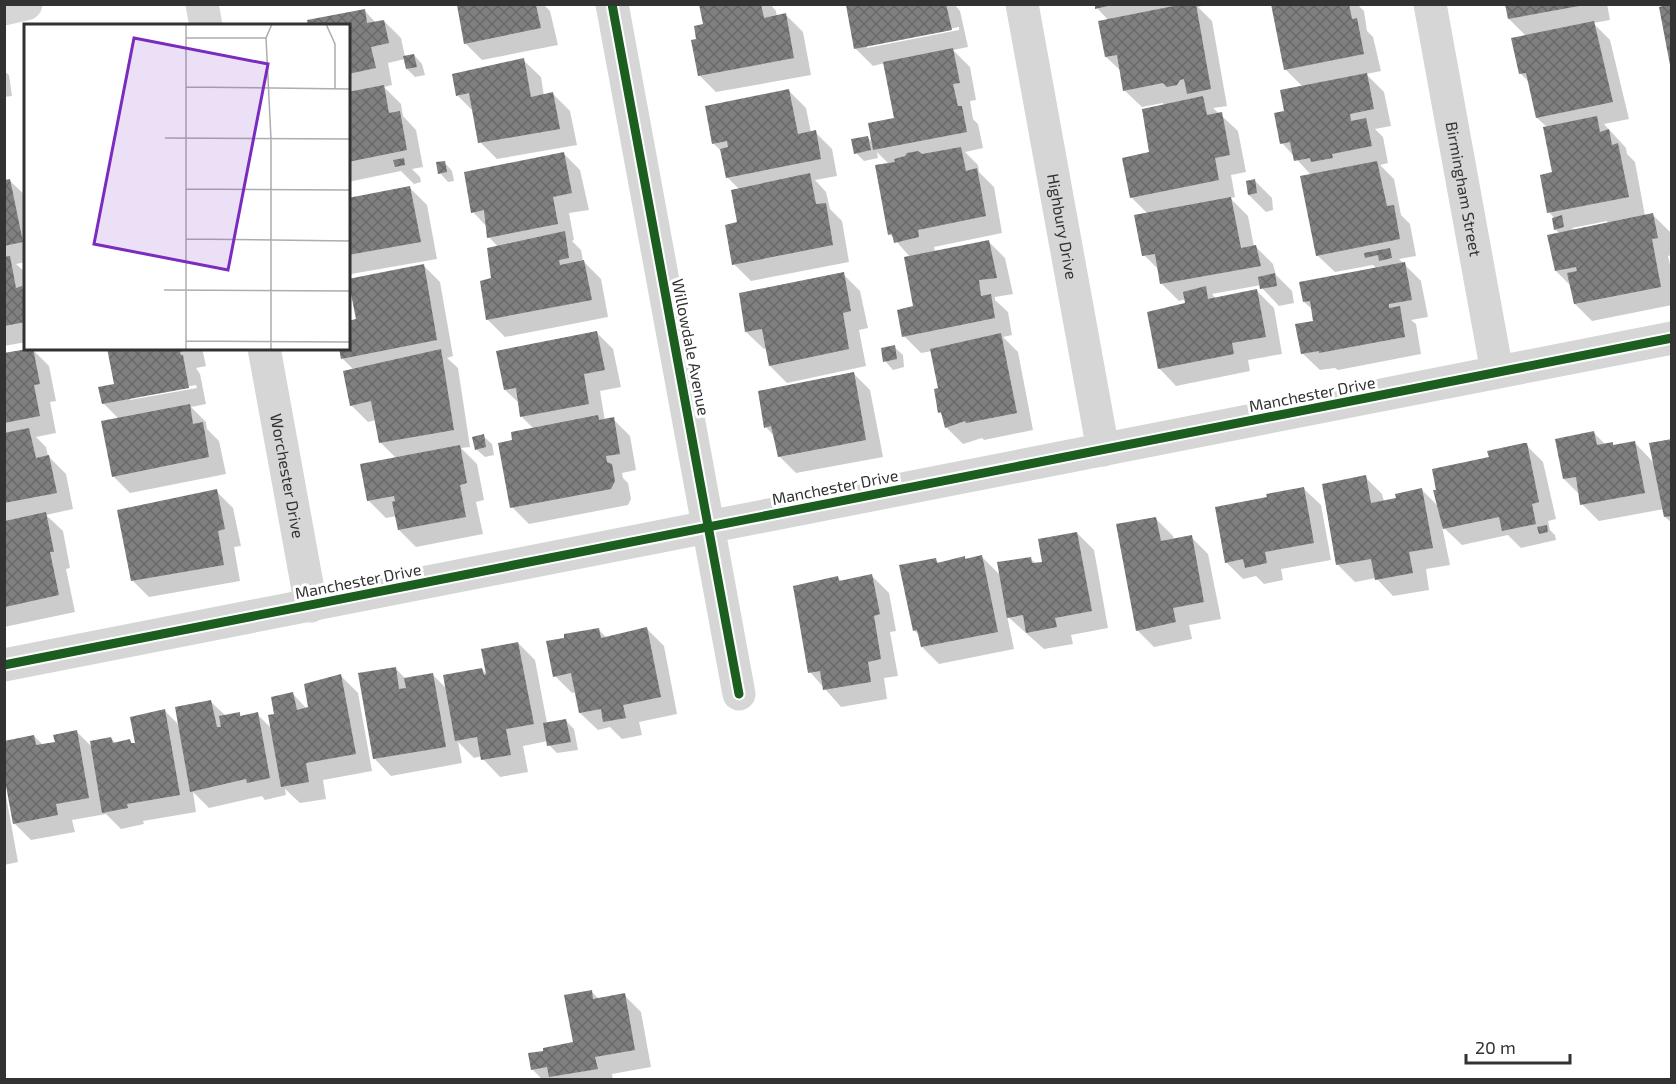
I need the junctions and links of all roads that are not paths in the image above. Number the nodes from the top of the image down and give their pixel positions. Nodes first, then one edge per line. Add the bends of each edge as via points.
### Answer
1 (26, 4) edge
2 (202, 4) edge
3 (612, 4) edge
4 (1022, 4) edge
5 (1430, 4) edge
6 (4, 9) edge
7 (206, 24) edge
8 (1671, 338) edge
9 (264, 350) edge
10 (1497, 372) junction
11 (1103, 450) junction
12 (710, 527) junction
13 (311, 606) junction
14 (4, 665) edge
15 (739, 694) dead end

1 - 6 street
2 - 7 street
3 - 12 street, Willowdale Avenue
4 - 11 street, Highbury Drive
5 - 10 street, Birmingham Street
8 - 10 street, Manchester Drive
9 - 13 street, Worchester Drive
10 - 11 street, Manchester Drive
11 - 12 street, Manchester Drive
12 - 13 street, Manchester Drive
12 - 15 street, Willowdale Avenue
13 - 14 street, Manchester Drive

